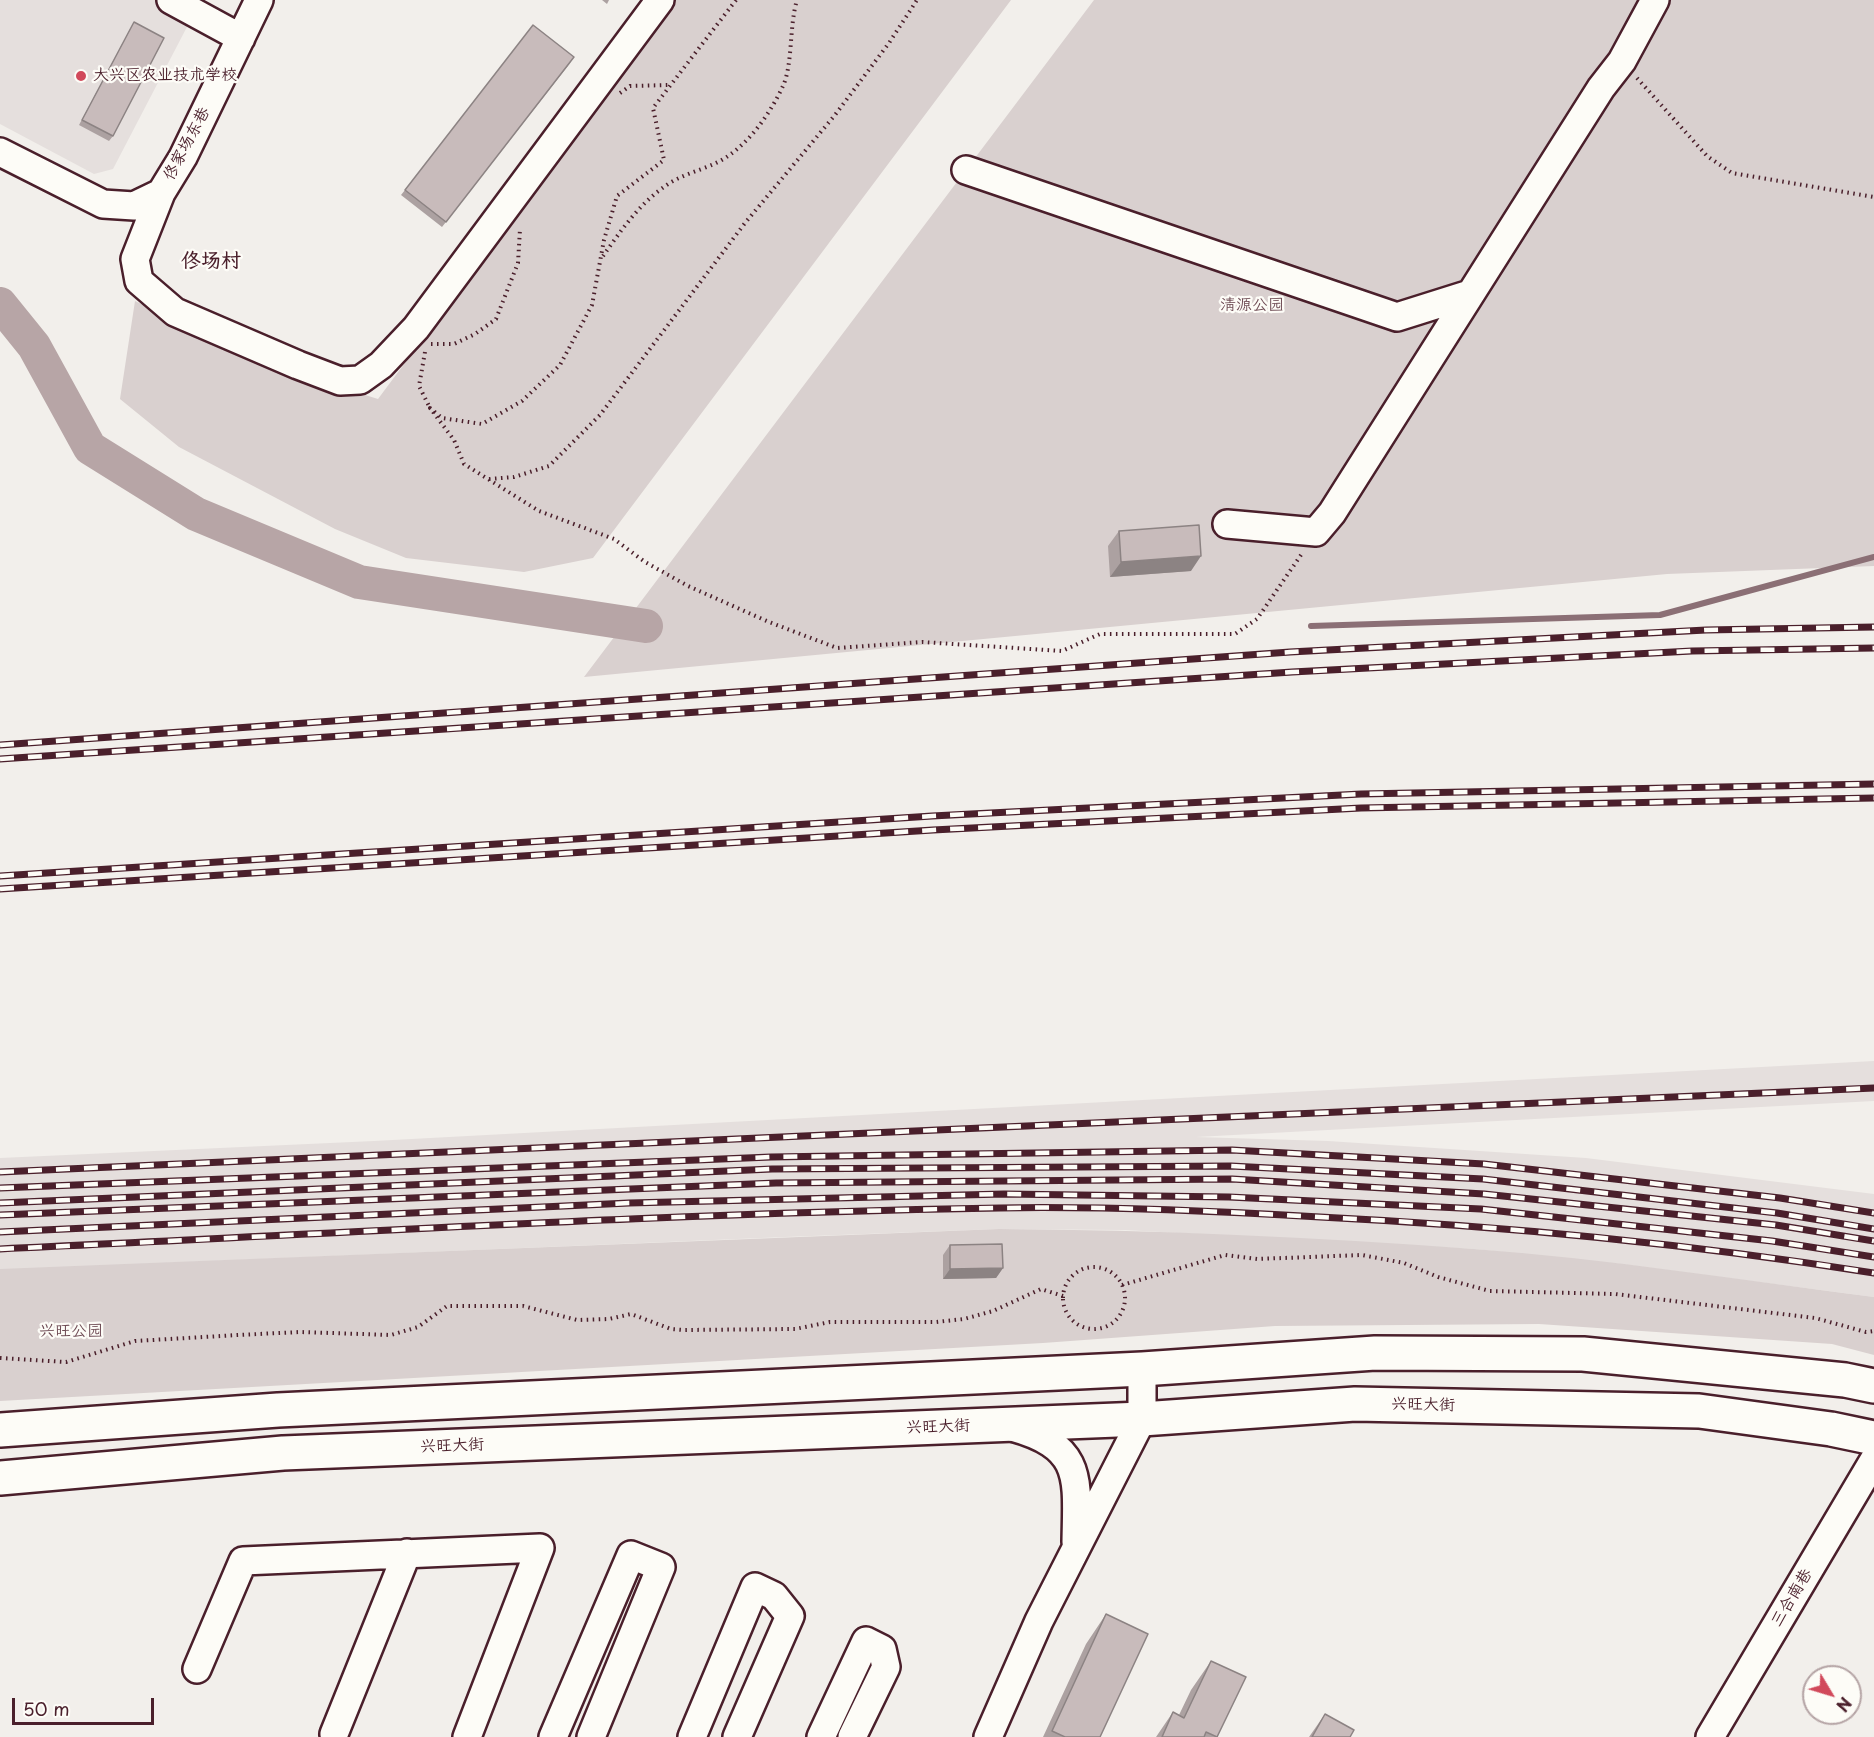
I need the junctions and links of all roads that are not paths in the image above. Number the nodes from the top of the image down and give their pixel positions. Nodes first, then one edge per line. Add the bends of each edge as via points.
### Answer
1 (171, 0) edge
2 (259, 0) edge
3 (660, 0) edge
4 (1655, 0) edge
5 (241, 38) junction
6 (0, 152) edge
7 (966, 170) dead end
8 (161, 193) junction
9 (1470, 294) junction
10 (1227, 524) dead end
11 (1142, 1369) junction
12 (1874, 1386) edge
13 (1142, 1419) junction
14 (1002, 1424) junction
15 (0, 1430) edge
16 (1874, 1438) edge
17 (1874, 1460) edge
18 (87, 1470) junction
19 (0, 1478) edge
20 (0, 1499) edge
21 (1076, 1548) junction
22 (407, 1553) junction
23 (197, 1670) dead end
24 (334, 1734) dead end
25 (467, 1737) edge
26 (553, 1737) edge
27 (591, 1737) edge
28 (692, 1737) edge
29 (737, 1737) edge
30 (821, 1737) edge
31 (852, 1737) edge
32 (988, 1737) edge
33 (1710, 1737) edge

1 - 5 street
2 - 5 street, 佟家场东巷
3 - 8 street via 416,328 381,365 360,380 340,381 175,312 139,281 135,259
4 - 9 street via 1622,61
5 - 8 street, 佟家场东巷 via 183,157
6 - 8 street, 佟家场东巷 via 103,204 135,206
7 - 9 street via 1397,317
9 - 10 street via 1332,513 1316,532
11 - 12 main road via 1375,1353 1583,1354
11 - 13 street
11 - 15 main road via 278,1410
13 - 14 main road, 兴旺大街
13 - 16 main road, 兴旺大街 via 1355,1404 1570,1407 1699,1411
13 - 21 street
14 - 18 main road, 兴旺大街 via 283,1453
14 - 21 street via 1035,1434 1058,1448 1072,1464 1077,1486
17 - 33 street, 三合南巷
18 - 19 main road, 兴旺大街
18 - 20 main road
21 - 32 street
22 - 23 street via 243,1561
22 - 24 street
22 - 25 street via 540,1548
26 - 27 street via 631,1556 661,1567
28 - 29 street via 755,1587 774,1596 790,1616
30 - 31 street via 866,1641 882,1648 886,1667

